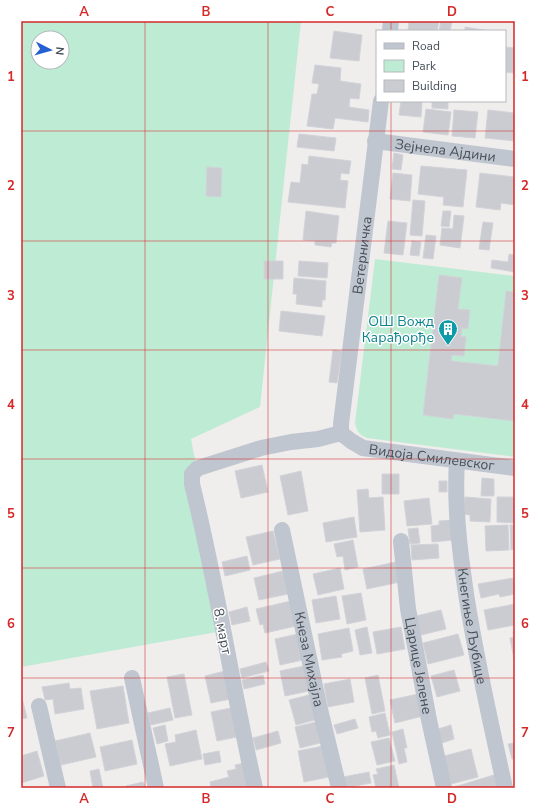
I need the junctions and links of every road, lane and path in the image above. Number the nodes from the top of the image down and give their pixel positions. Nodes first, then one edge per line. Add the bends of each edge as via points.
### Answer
1 (381, 102) edge
2 (376, 141) junction
3 (515, 159) edge
4 (341, 433) junction
5 (457, 461) junction
6 (515, 468) edge
7 (282, 530) dead end
8 (401, 541) dead end
9 (132, 678) dead end
10 (39, 706) dead end
11 (58, 788) edge
12 (156, 788) edge
13 (255, 788) edge
14 (339, 788) edge
15 (444, 788) edge
16 (505, 788) edge

1 - 2 street, Ветерничка
2 - 3 street, Зејнела Ајдини
2 - 4 street, Ветерничка
4 - 5 street, Видоја Смилевског via 363,448
4 - 13 street, 8. март via 261,448 198,468 192,474
5 - 6 street, Видоја Смилевског
5 - 16 street, Кнегиње Љубице via 455,502 463,572 475,652
7 - 14 street, Кнеза Михајла
8 - 15 street, Царице Јелене via 408,609
9 - 12 street
10 - 11 street

